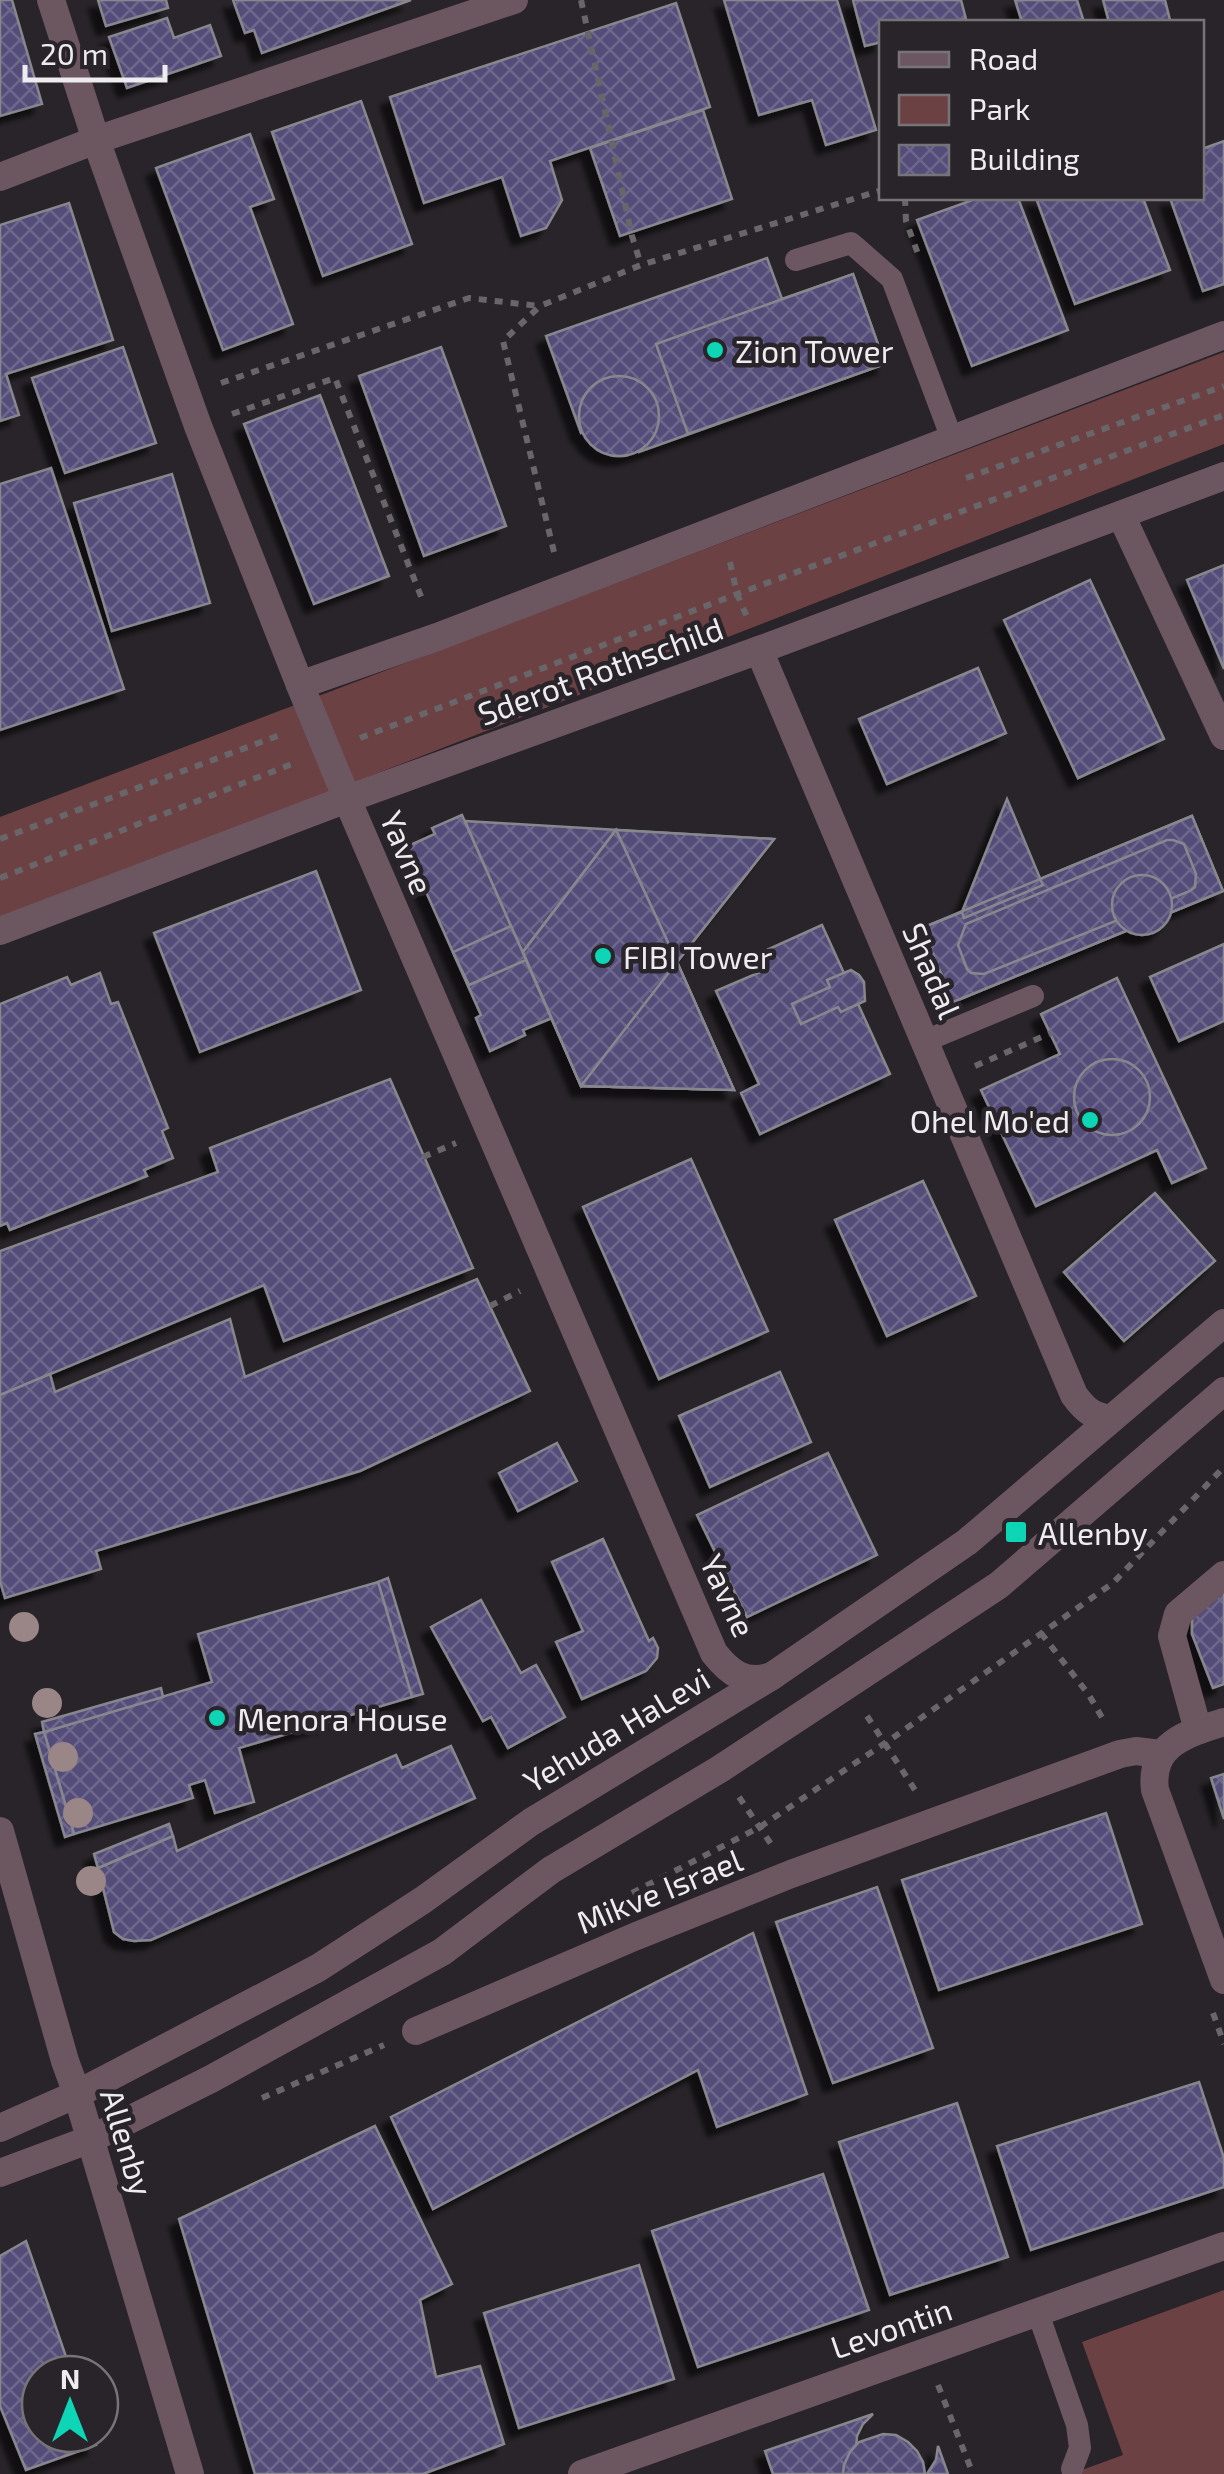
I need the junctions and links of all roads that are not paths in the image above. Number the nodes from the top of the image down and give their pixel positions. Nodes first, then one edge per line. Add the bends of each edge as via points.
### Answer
1 (50, 0) edge
2 (499, 2) edge
3 (96, 140) junction
4 (0, 177) edge
5 (796, 260) dead end
6 (1224, 335) edge
7 (952, 439) junction
8 (1224, 476) edge
9 (1121, 514) junction
10 (759, 650) junction
11 (300, 685) junction
12 (1224, 736) edge
13 (347, 798) junction
14 (0, 932) edge
15 (1033, 996) dead end
16 (925, 1041) junction
17 (1224, 1323) edge
18 (1224, 1391) edge
19 (1110, 1419) junction
20 (1224, 1575) edge
21 (772, 1676) junction
22 (1211, 1726) edge
23 (1161, 1754) junction
24 (0, 1831) edge
25 (1224, 1980) edge
26 (416, 2032) road end
27 (77, 2094) junction
28 (0, 2128) edge
29 (91, 2139) junction
30 (0, 2173) edge
31 (1224, 2246) edge
32 (1038, 2313) junction
33 (1072, 2469) dead end
34 (190, 2474) edge
35 (582, 2474) edge

1 - 3 street, Yavne
2 - 3 street
3 - 4 street
3 - 11 street, Yavne
5 - 7 lane via 851,243 892,278
6 - 7 street
7 - 11 street
8 - 9 street, Sderot Rothschild
9 - 10 street, Sderot Rothschild
9 - 12 street
10 - 13 street, Sderot Rothschild
10 - 16 street, Shadal
11 - 13 street, Yavne
13 - 14 street, Sderot Rothschild
13 - 21 street, Yavne via 714,1653 739,1677
15 - 16 lane
16 - 19 street, Shadal via 1074,1394 1094,1416
17 - 19 street, Yehuda HaLevi
18 - 29 street via 999,1585 720,1769 551,1870 442,1952
19 - 21 street, Yehuda HaLevi via 968,1542
20 - 22 street via 1178,1614 1172,1636
21 - 27 street, Yehuda HaLevi via 530,1822 318,1968
22 - 23 street, Mikve Israel
23 - 25 street via 1155,1790
23 - 26 street, Mikve Israel via 1120,1754 791,1874
24 - 27 street, Allenby
27 - 28 street, Yehuda HaLevi
27 - 29 street, Allenby
29 - 30 street
29 - 34 street, Allenby
31 - 32 street, Levontin
32 - 33 lane via 1077,2425 1080,2448
32 - 35 street, Levontin

